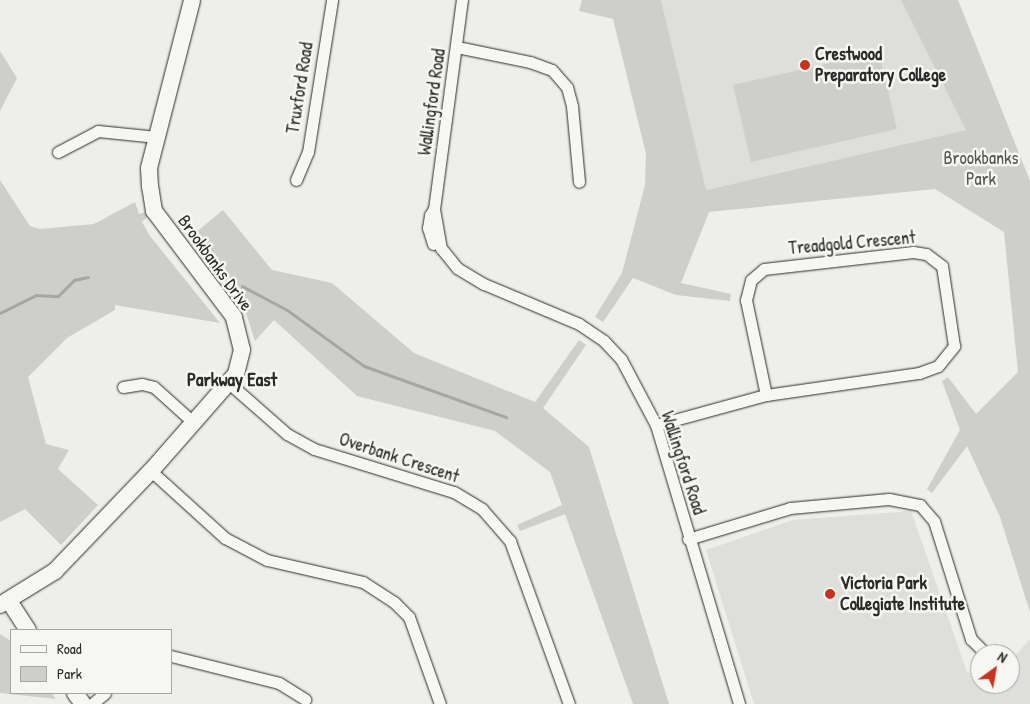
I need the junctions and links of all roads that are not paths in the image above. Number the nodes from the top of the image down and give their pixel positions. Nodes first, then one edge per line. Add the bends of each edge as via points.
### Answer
1 (192, 0) edge
2 (332, 0) edge
3 (462, 0) edge
4 (458, 47) junction
5 (156, 137) junction
6 (58, 152) dead end
7 (296, 180) dead end
8 (579, 182) dead end
9 (230, 384) junction
10 (123, 387) dead end
11 (766, 395) junction
12 (194, 423) junction
13 (656, 425) junction
14 (151, 471) junction
15 (688, 538) junction
16 (5, 603) edge
17 (0, 616) edge
18 (25, 629) edge
19 (26, 629) edge
20 (976, 644) edge
21 (172, 656) edge
22 (104, 694) edge
23 (305, 699) dead end
24 (92, 704) edge
25 (440, 704) edge
26 (569, 704) edge
27 (739, 704) edge

1 - 5 street, Brookbanks Drive
2 - 7 street, Truxford Road via 308,152
3 - 4 street, Wallingford Road
4 - 8 street via 530,62 552,70 567,88 572,106
4 - 13 street, Wallingford Road via 434,209 437,233 449,260 484,284 579,324 604,342 621,359
5 - 6 street via 98,131
5 - 9 street, Brookbanks Drive via 149,168 154,211 234,317 242,350
9 - 12 street, Brookbanks Drive
9 - 26 street, Overbank Crescent via 287,434 314,448 454,492 482,509 510,541
10 - 12 street via 142,384 154,387
11 - 11 street, Treadgold Crescent via 746,300 751,280 764,269 912,252 926,254 942,266 954,346 938,366 919,373
11 - 13 street, Treadgold Crescent
12 - 14 street, Brookbanks Drive
13 - 15 street, Wallingford Road
14 - 16 street, Brookbanks Drive via 55,571
14 - 25 street via 225,538 267,560 363,582 394,602 409,617
15 - 20 street via 790,508 889,499 920,505 934,521 971,639
15 - 27 street, Wallingford Road
16 - 19 street
17 - 18 street
21 - 23 street via 279,683
22 - 24 street

